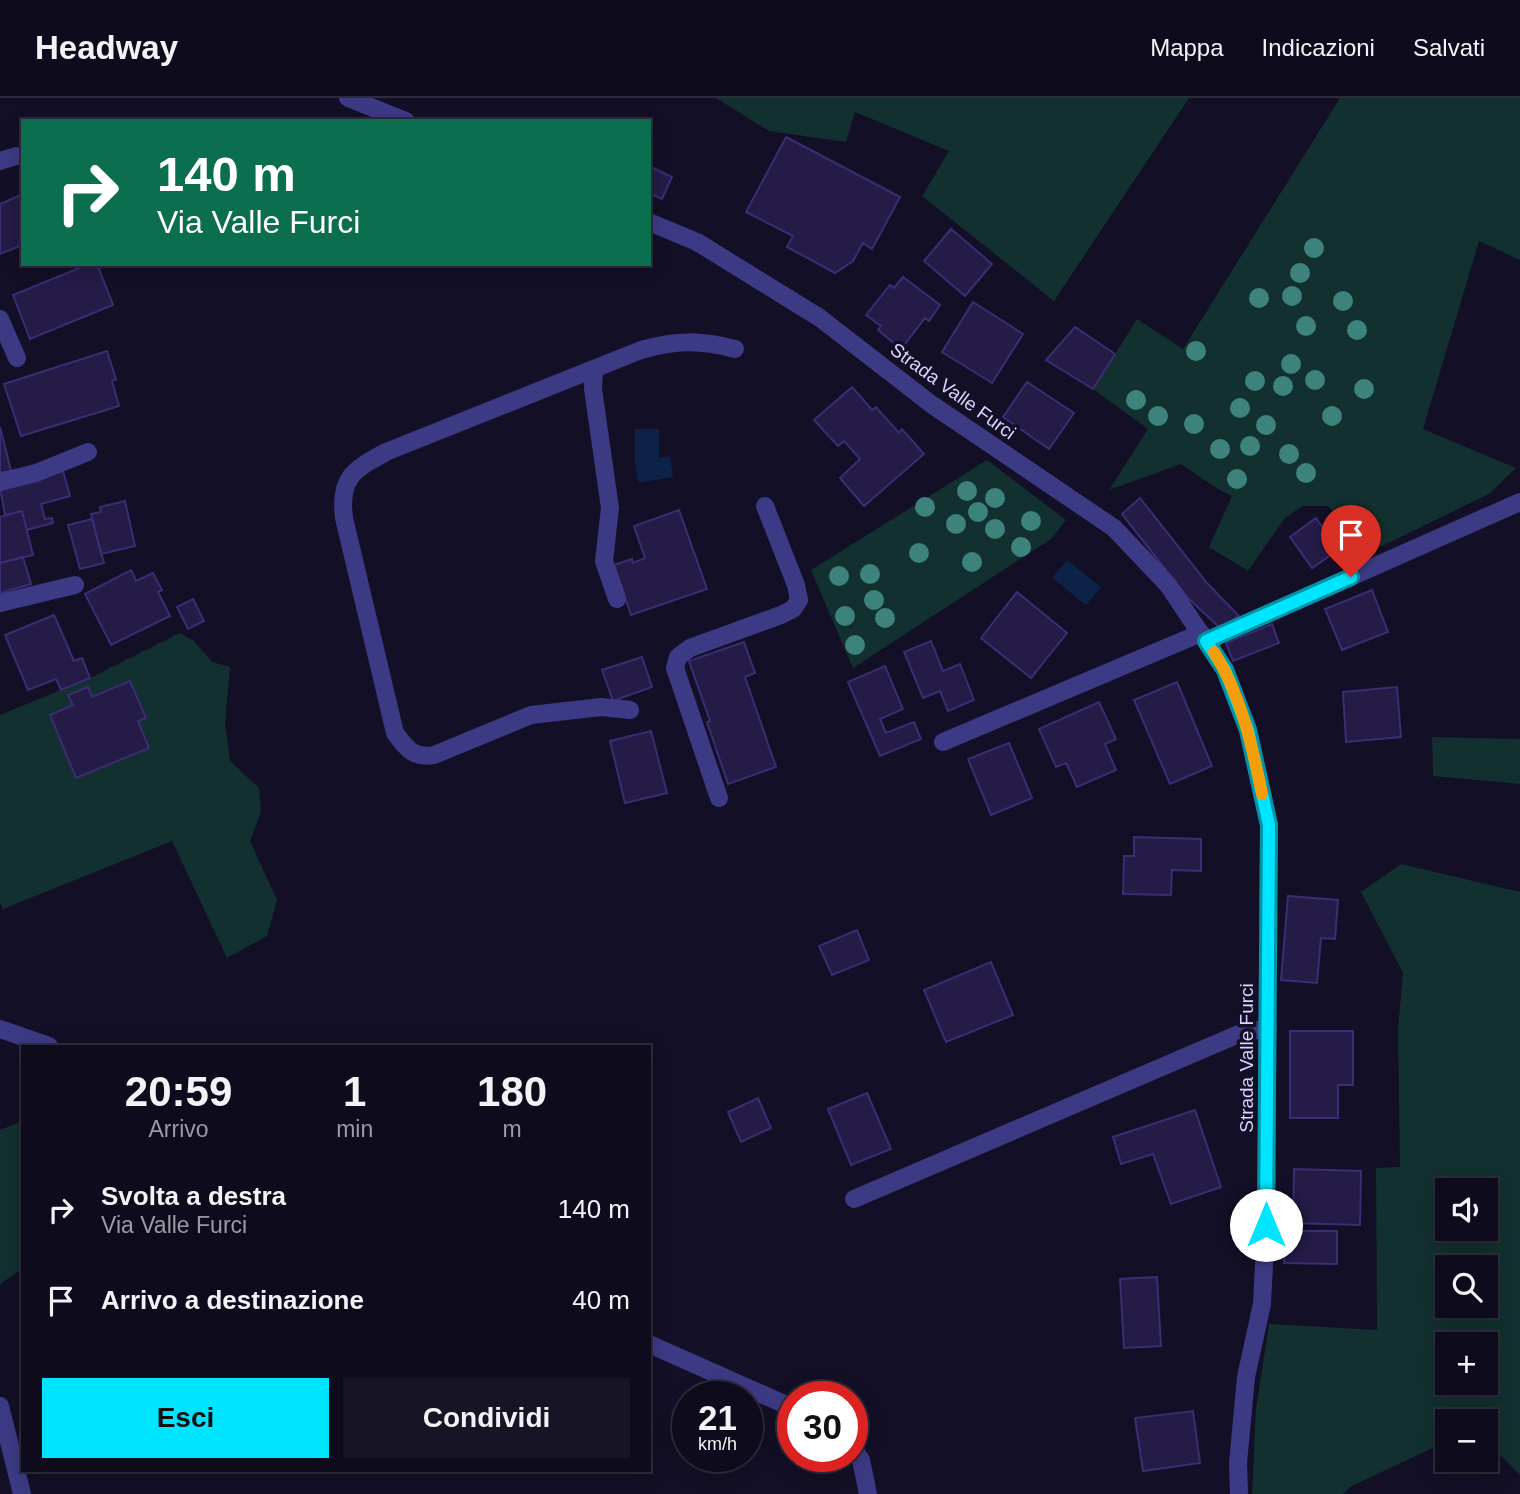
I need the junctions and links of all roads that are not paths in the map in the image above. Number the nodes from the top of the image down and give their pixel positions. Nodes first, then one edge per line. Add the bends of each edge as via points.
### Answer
1 (348, 98) edge
2 (388, 106) edge
3 (404, 119) edge
4 (651, 223) edge
5 (0, 319) edge
6 (735, 349) dead end
7 (17, 358) dead end
8 (594, 369) junction
9 (88, 452) dead end
10 (0, 482) edge
11 (1520, 502) edge
12 (765, 506) dead end
13 (75, 584) dead end
14 (617, 599) dead end
15 (0, 603) edge
16 (1204, 637) junction
17 (630, 709) dead end
18 (943, 741) dead end
19 (719, 798) dead end
20 (0, 1029) edge
21 (1268, 1030) junction
22 (46, 1045) edge
23 (855, 1199) dead end
24 (651, 1345) edge
25 (777, 1401) edge
26 (0, 1406) edge
27 (863, 1472) edge
28 (22, 1494) edge
29 (868, 1494) edge
30 (1240, 1494) edge

1 - 2 street
2 - 3 street
4 - 16 street, Strada Valle Furci via 697,242 820,318 931,404 1114,528 1168,585
5 - 7 street
6 - 8 street via 705,341 666,343
8 - 14 street via 610,508 604,561
8 - 17 street via 379,456 348,477 342,503 395,733 411,753 434,755 531,715
9 - 10 street
11 - 16 street
12 - 19 street via 799,600 781,615 690,648 678,657 674,668
13 - 15 street
16 - 18 street
16 - 21 street, Strada Valle Furci via 1225,670 1248,730 1269,825
20 - 22 street
21 - 23 street via 1248,1030
21 - 30 street, Strada Valle Furci via 1262,1304 1246,1377 1238,1463
24 - 25 street
26 - 28 street
27 - 29 street

